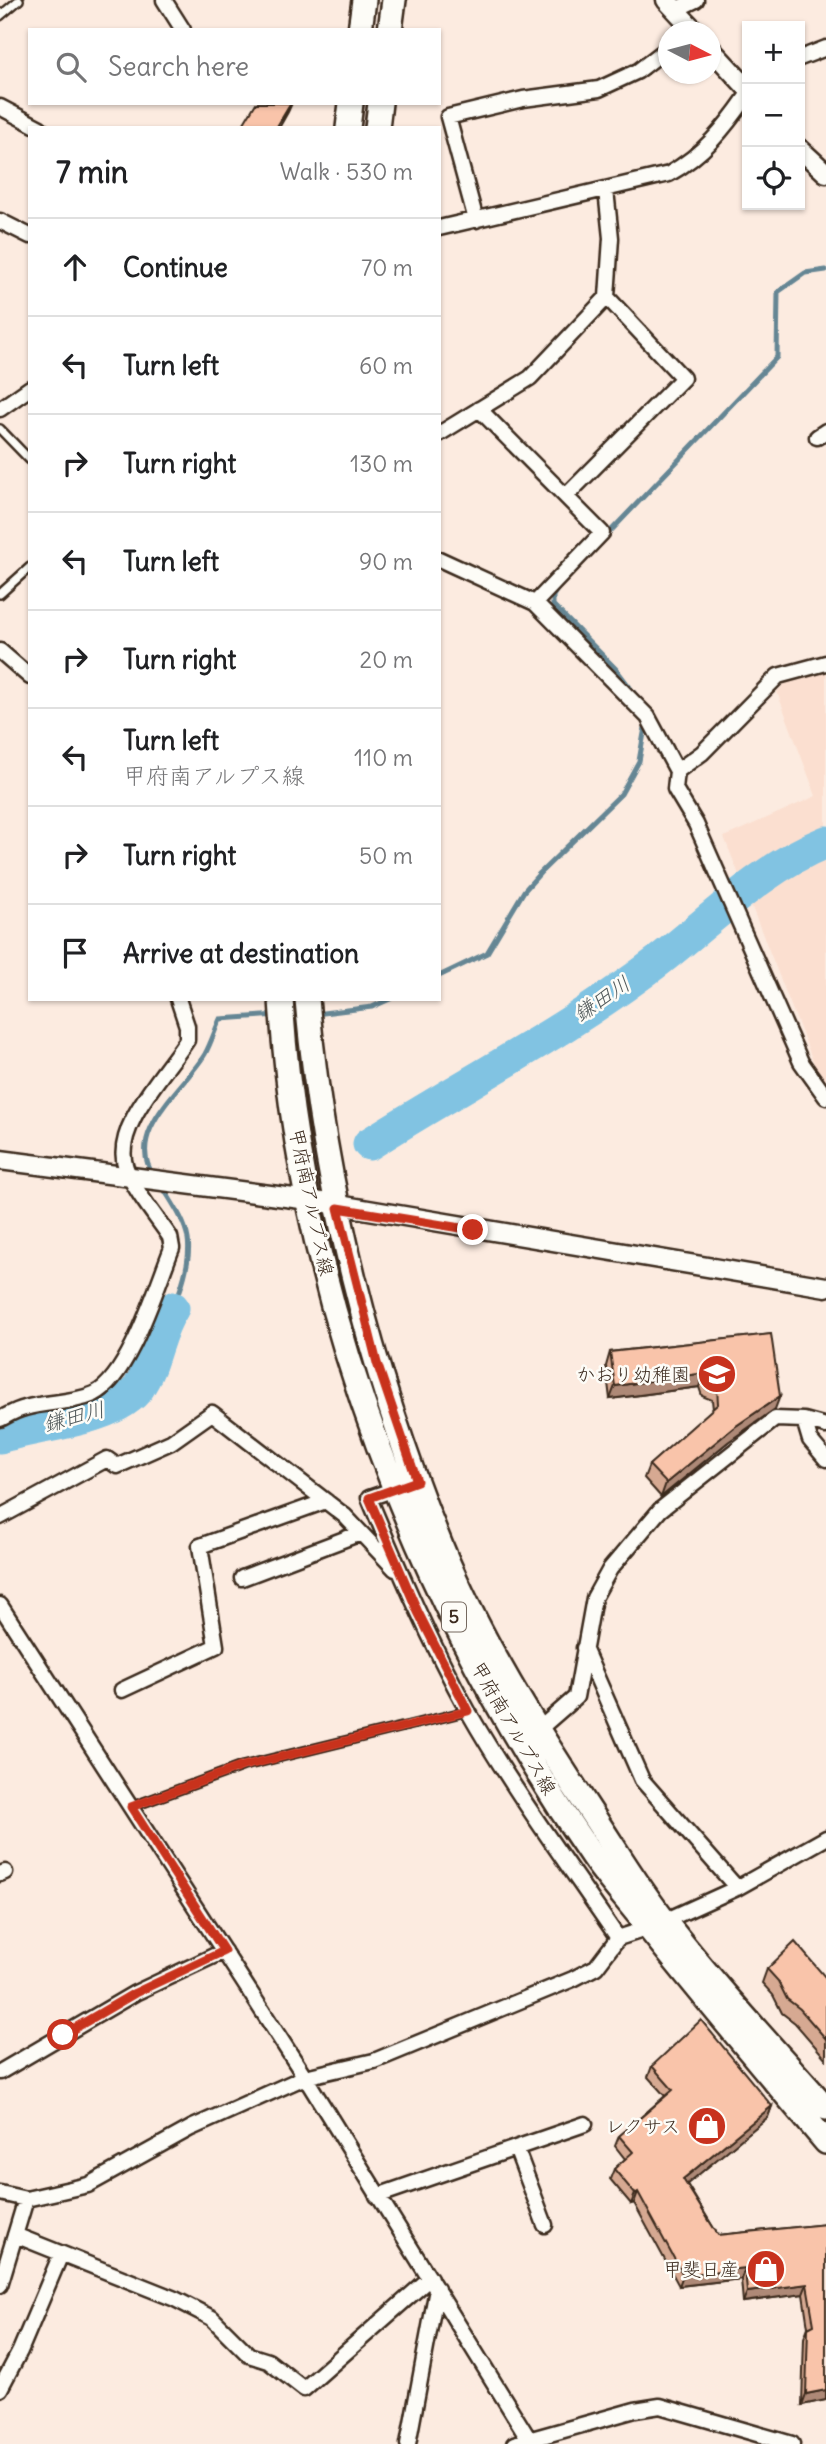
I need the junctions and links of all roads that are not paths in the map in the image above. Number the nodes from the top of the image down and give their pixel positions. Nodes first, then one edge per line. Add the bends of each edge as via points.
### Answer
1 (19, 0) edge
2 (164, 0) edge
3 (364, 0) edge
4 (394, 0) edge
5 (696, 0) edge
6 (671, 5) edge
7 (0, 16) edge
8 (685, 21) edge
9 (182, 28) edge
10 (360, 28) edge
11 (390, 28) edge
12 (826, 48) edge
13 (658, 56) edge
14 (805, 56) edge
15 (721, 60) edge
16 (743, 84) edge
17 (742, 103) edge
18 (351, 105) edge
19 (380, 105) edge
20 (0, 107) edge
21 (36, 126) edge
22 (348, 126) edge
23 (377, 126) edge
24 (805, 154) edge
25 (826, 173) edge
26 (606, 190) junction
27 (476, 220) junction
28 (0, 221) edge
29 (441, 228) edge
30 (28, 235) edge
31 (607, 297) junction
32 (28, 389) edge
33 (0, 409) edge
34 (479, 409) junction
35 (0, 429) edge
36 (441, 433) edge
37 (28, 458) edge
38 (566, 496) junction
39 (441, 560) edge
40 (28, 569) edge
41 (0, 594) edge
42 (535, 603) junction
43 (0, 651) edge
44 (826, 663) edge
45 (28, 675) edge
46 (677, 771) junction
47 (179, 1001) edge
48 (281, 1001) edge
49 (307, 1001) edge
50 (826, 1097) edge
51 (0, 1160) edge
52 (136, 1177) junction
53 (309, 1200) junction
54 (338, 1208) junction
55 (826, 1287) edge
56 (0, 1419) edge
57 (804, 1420) junction
58 (826, 1426) edge
59 (826, 1459) edge
60 (417, 1481) junction
61 (395, 1489) junction
62 (326, 1501) junction
63 (0, 1517) edge
64 (358, 1534) junction
65 (242, 1578) dead end
66 (403, 1578) junction
67 (0, 1605) edge
68 (584, 1648) junction
69 (122, 1690) dead end
70 (468, 1711) junction
71 (537, 1731) junction
72 (131, 1807) junction
73 (826, 1838) edge
74 (737, 1888) junction
75 (657, 1924) junction
76 (618, 1938) junction
77 (224, 1951) junction
78 (0, 2072) edge
79 (305, 2077) junction
80 (826, 2108) edge
81 (585, 2124) dead end
82 (826, 2142) edge
83 (516, 2148) junction
84 (0, 2193) edge
85 (377, 2196) junction
86 (26, 2199) junction
87 (545, 2225) dead end
88 (15, 2235) junction
89 (61, 2254) junction
90 (434, 2283) junction
91 (0, 2285) edge
92 (0, 2389) edge
93 (530, 2441) edge
94 (408, 2444) edge
95 (514, 2444) edge
96 (792, 2444) edge

1 - 7 lane
2 - 9 street
3 - 10 main road
4 - 11 main road
5 - 6 street
6 - 8 street
12 - 14 street
13 - 27 street via 638,71 598,89 523,99 448,117
15 - 16 street
17 - 26 street via 720,135 696,158 669,174
18 - 22 main road
19 - 23 main road
20 - 21 street
24 - 25 street
26 - 27 street
26 - 31 street via 611,238
27 - 29 street
28 - 30 street
31 - 34 street via 530,378
31 - 38 street via 683,378
32 - 33 street
34 - 36 street
34 - 38 street
35 - 37 lane
38 - 42 street via 602,533
39 - 42 street
40 - 41 lane
42 - 46 street via 648,717
43 - 45 street
44 - 46 street via 778,676 702,754
46 - 50 street via 675,789 696,824 801,1062
47 - 52 street via 187,1040 126,1131 123,1151
48 - 53 main road, 甲府南アルプス線 / 5 via 288,1083
49 - 54 main road, 甲府南アルプス線 / 5
51 - 52 street
52 - 53 street
52 - 56 street via 172,1248 123,1365 109,1386 94,1394 71,1402 26,1407
53 - 54 street
53 - 61 main road, 甲府南アルプス線 / 5 via 348,1357
54 - 55 street
54 - 60 main road, 甲府南アルプス線 / 5 via 377,1363
57 - 58 street
57 - 59 street via 810,1440
57 - 68 street via 775,1419 759,1429 660,1510 610,1569 594,1598
60 - 61 street
60 - 71 main road, 甲府南アルプス線 / 5 via 477,1622
61 - 66 street via 369,1498
61 - 75 main road, 甲府南アルプス線 / 5 via 432,1575 527,1757 594,1859
62 - 63 street via 212,1413 171,1442 117,1466 107,1459
62 - 64 street
62 - 69 street via 200,1546 216,1646
64 - 65 street
64 - 66 street
66 - 70 street
67 - 72 street
68 - 71 street via 576,1697
68 - 74 street via 642,1780
70 - 72 lane via 243,1766
70 - 76 street
71 - 75 main road, 甲府南アルプス線 / 5
72 - 77 street
73 - 74 street
74 - 75 street
75 - 76 street
75 - 80 main road, 甲府南アルプス線 / 5
75 - 82 main road, 甲府南アルプス線 / 5 via 712,2009
76 - 79 street via 596,1967 573,1979 374,2061
77 - 78 street via 135,1993
77 - 79 street
79 - 85 street
79 - 86 street via 191,2127 88,2185
81 - 83 street
83 - 85 street
83 - 87 street
84 - 86 street
85 - 90 street
86 - 88 street
88 - 89 street
88 - 91 street
89 - 90 street via 212,2318 249,2355 268,2361 304,2389
89 - 92 street
90 - 93 street
90 - 94 street
93 - 95 street
93 - 96 street via 660,2406

